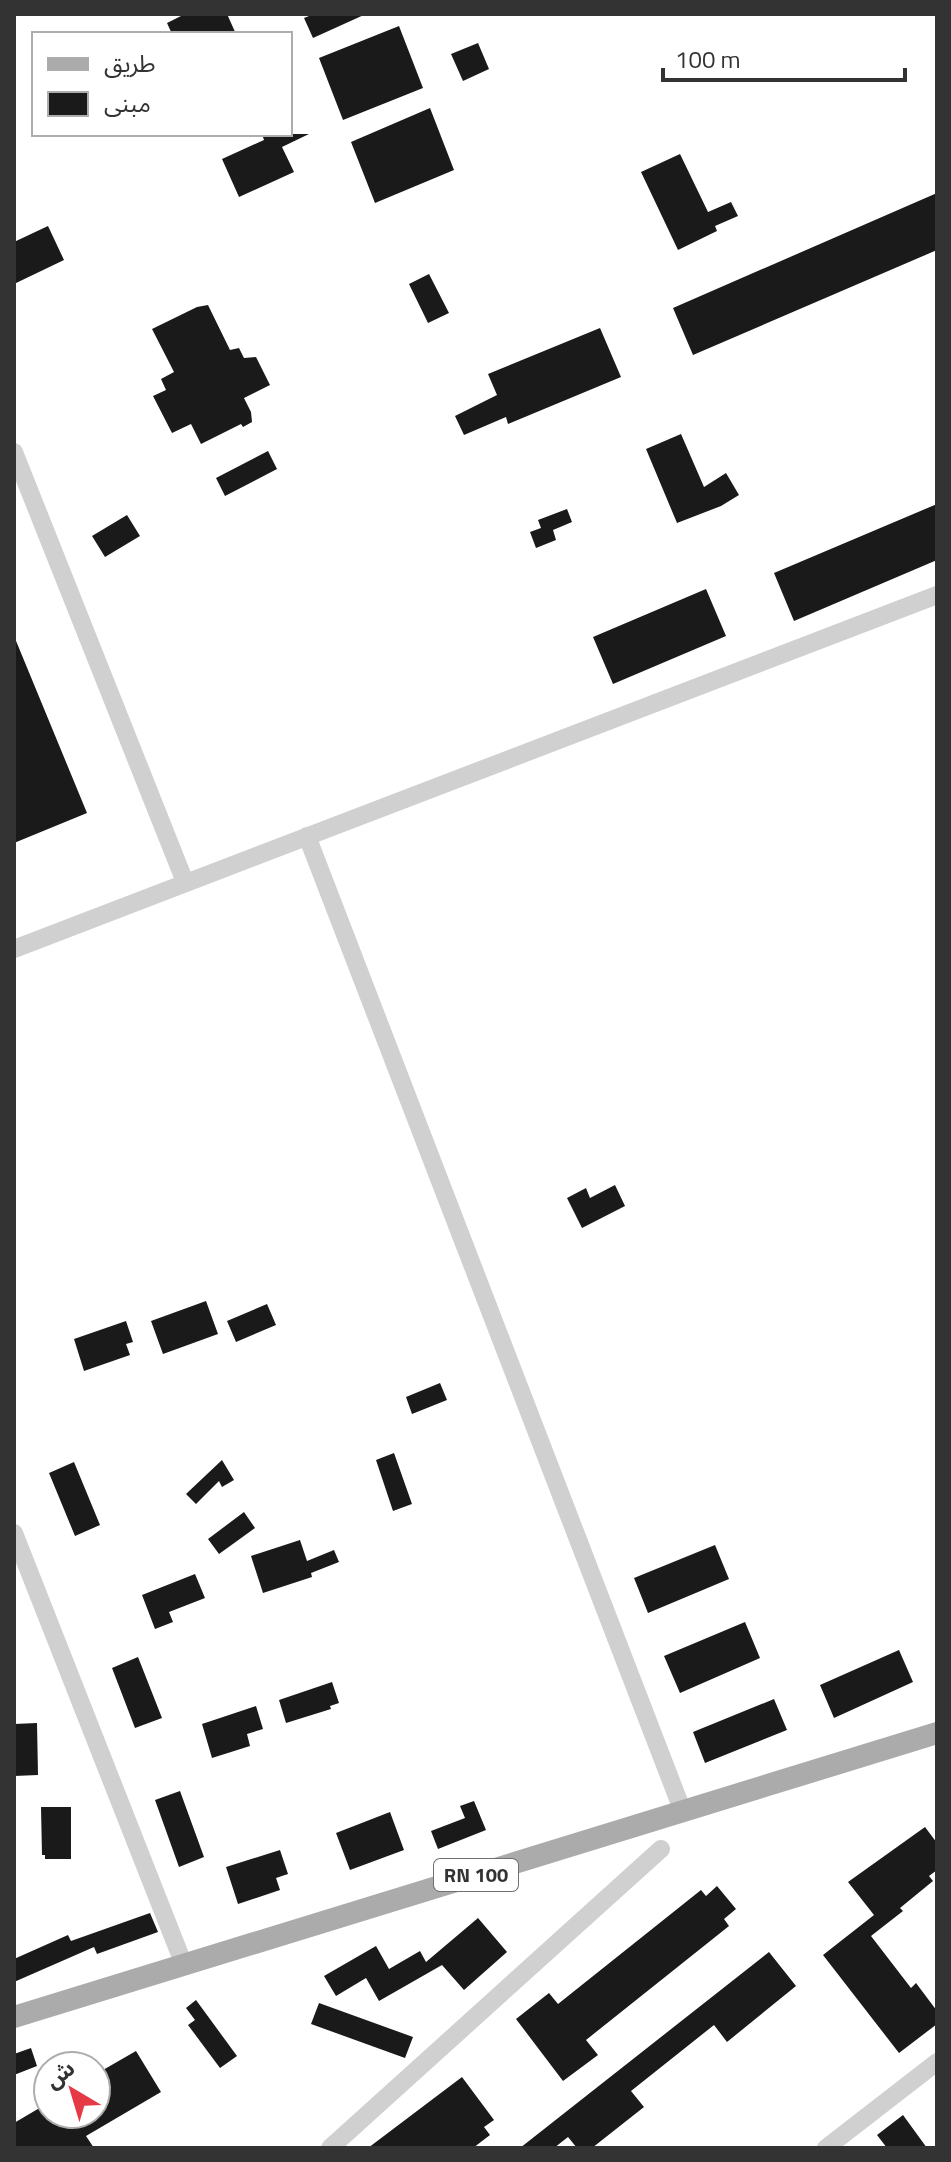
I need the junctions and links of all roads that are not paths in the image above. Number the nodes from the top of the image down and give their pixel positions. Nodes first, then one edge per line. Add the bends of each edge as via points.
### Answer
1 (14, 452) edge
2 (937, 595) edge
3 (307, 836) junction
4 (185, 882) junction
5 (14, 949) edge
6 (14, 1533) edge
7 (22, 1579) edge
8 (937, 1733) edge
9 (683, 1812) junction
10 (661, 1849) dead end
11 (184, 1965) junction
12 (14, 2017) edge
13 (937, 2062) edge
14 (330, 2148) edge
15 (826, 2148) edge

1 - 4 lane
2 - 3 lane
3 - 4 lane
3 - 9 lane
4 - 5 lane
6 - 7 lane
7 - 11 lane
8 - 9 main road, RN 100
9 - 11 main road, RN 100
10 - 14 lane
11 - 12 main road, RN 100
13 - 15 lane

